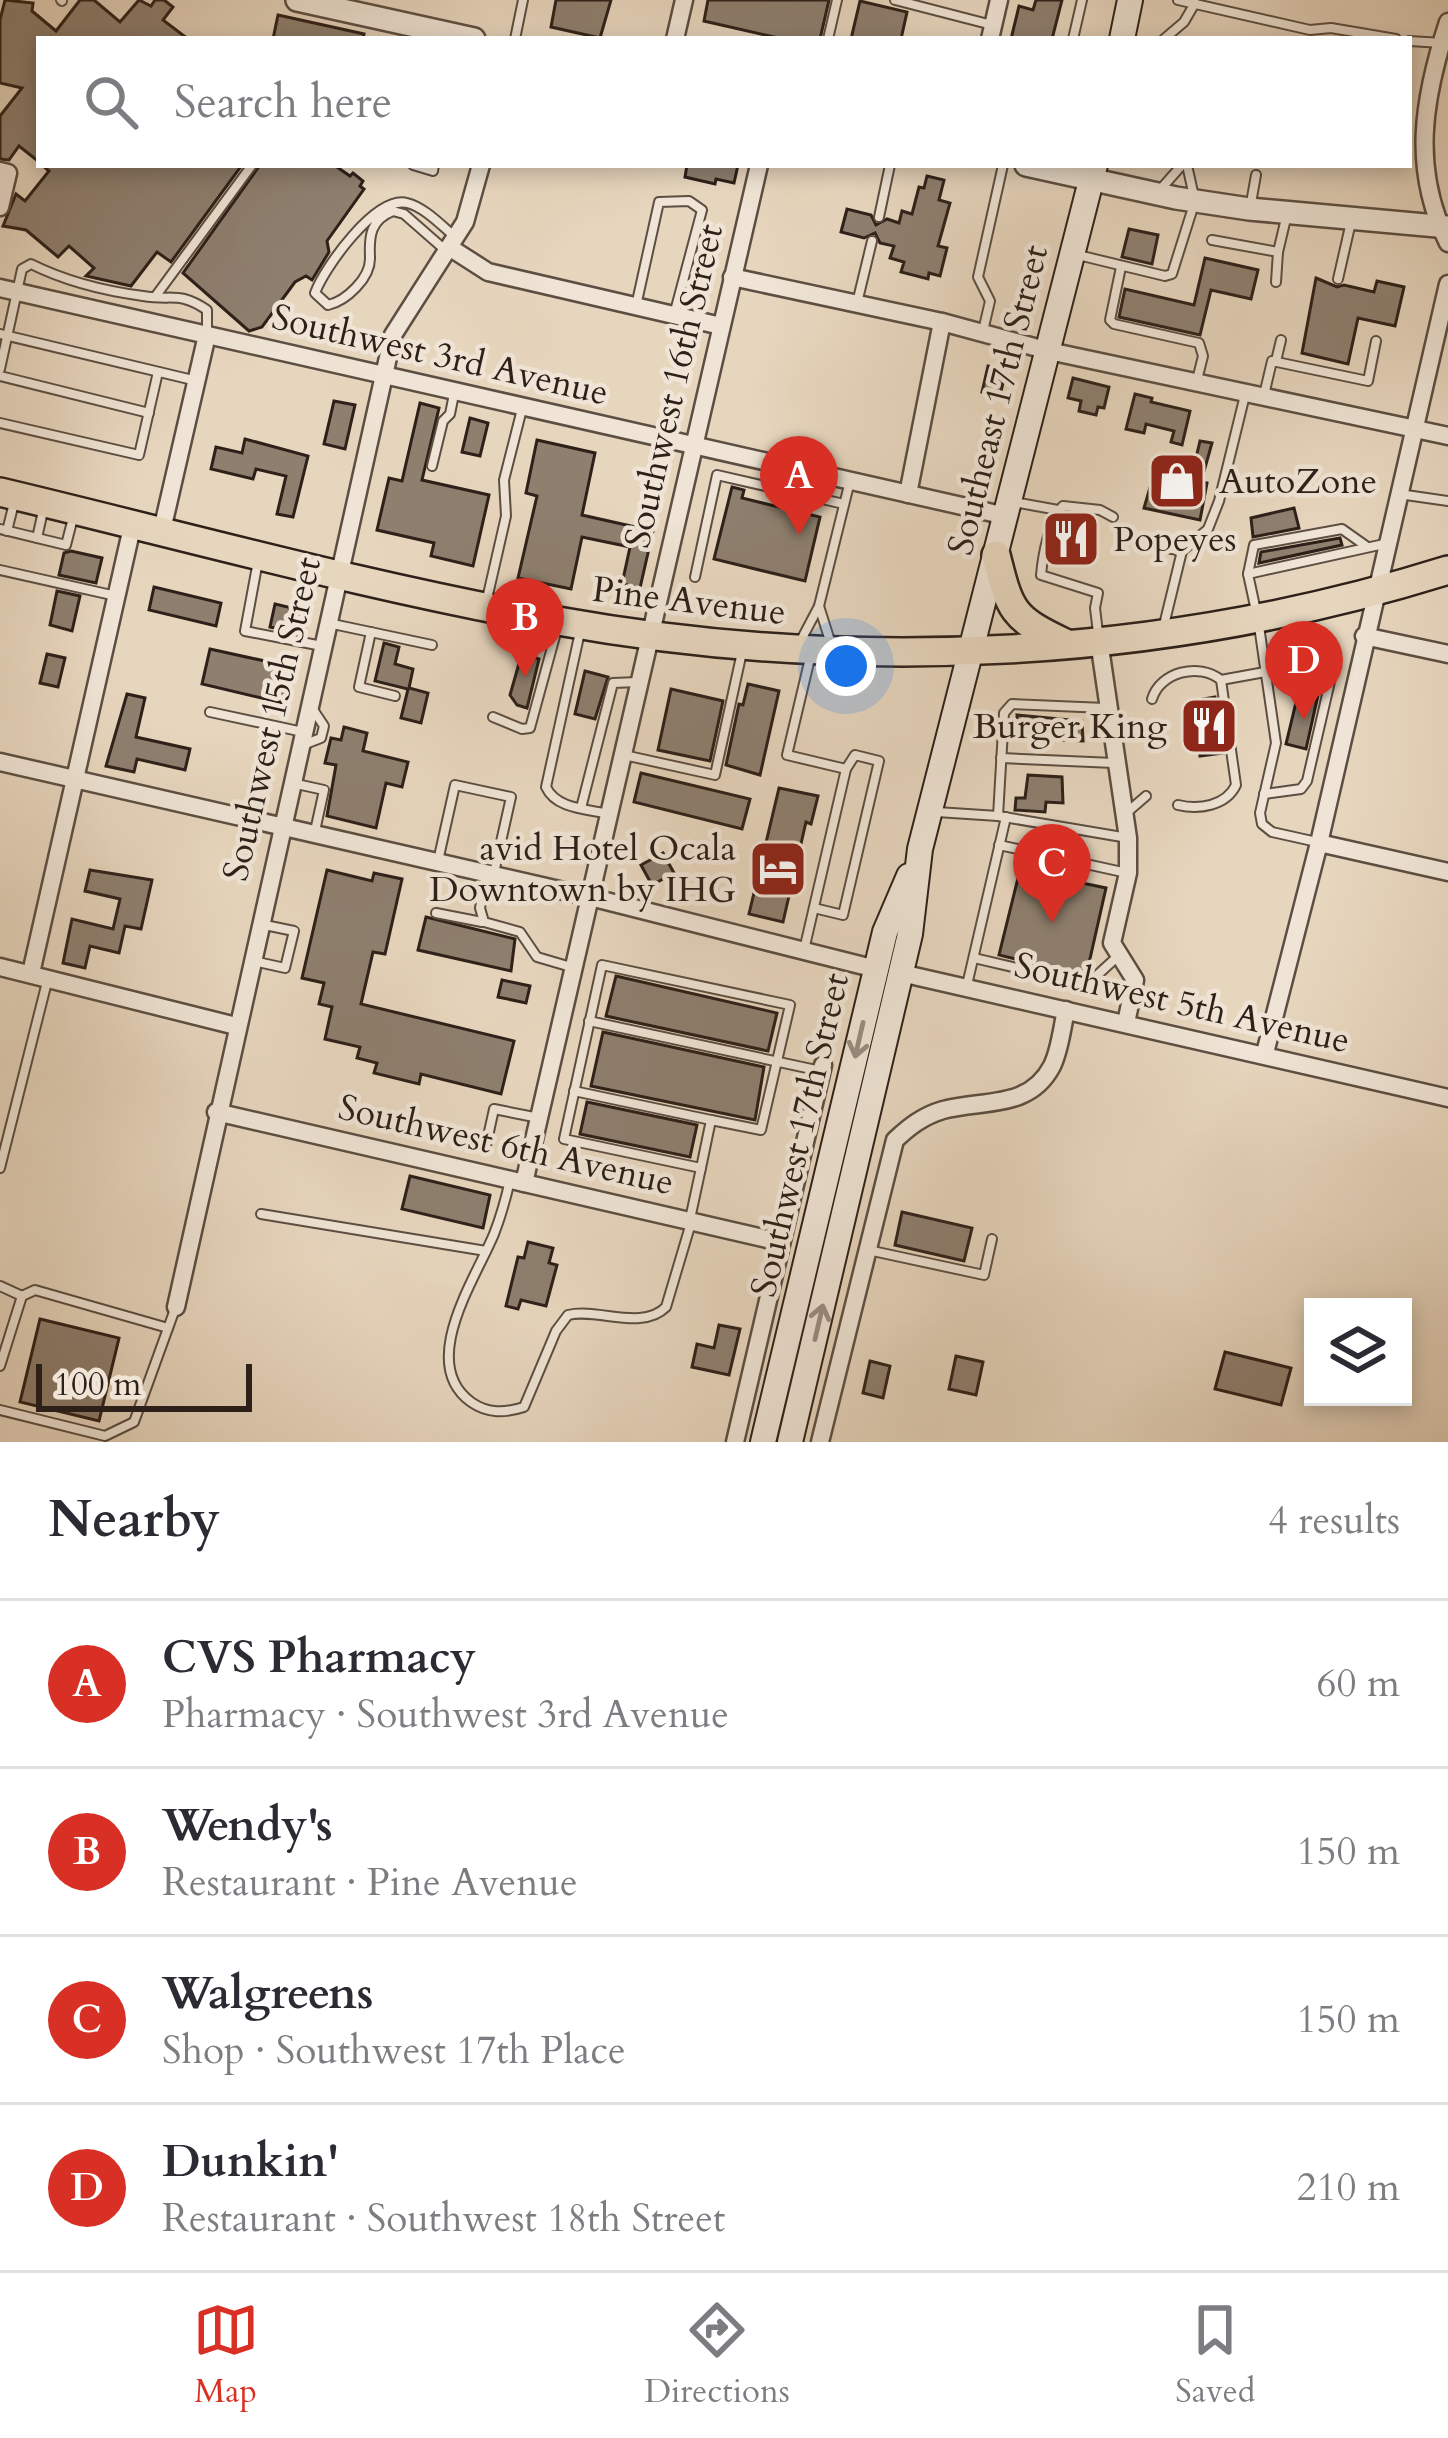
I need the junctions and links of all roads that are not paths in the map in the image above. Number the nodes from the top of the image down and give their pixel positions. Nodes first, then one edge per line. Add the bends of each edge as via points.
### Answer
1 (297, 0) edge
2 (523, 0) edge
3 (684, 0) edge
4 (837, 0) edge
5 (895, 0) edge
6 (1082, 0) edge
7 (1130, 0) edge
8 (1178, 0) edge
9 (1004, 1) edge
10 (1196, 3) junction
11 (390, 10) edge
12 (1448, 22) edge
13 (992, 32) edge
14 (465, 36) edge
15 (516, 36) edge
16 (676, 36) edge
17 (829, 36) edge
18 (1074, 36) edge
19 (1123, 36) edge
20 (1168, 36) edge
21 (1378, 36) edge
22 (1412, 41) edge
23 (1445, 42) edge
24 (250, 168) edge
25 (480, 168) edge
26 (758, 168) edge
27 (889, 168) edge
28 (1002, 168) edge
29 (1060, 168) edge
30 (1181, 168) edge
31 (1185, 168) edge
32 (1094, 171) edge
33 (4, 172) edge
34 (1256, 175) dead end
35 (1157, 194) junction
36 (1195, 201) junction
37 (0, 207) edge
38 (1249, 209) junction
39 (1287, 214) junction
40 (879, 218) dead end
41 (1352, 219) junction
42 (1445, 232) edge
43 (1212, 240) dead end
44 (872, 241) dead end
45 (450, 245) junction
46 (1278, 252) junction
47 (1073, 254) junction
48 (1121, 267) junction
49 (732, 277) junction
50 (1338, 279) dead end
51 (1276, 282) dead end
52 (1448, 284) edge
53 (9, 290) edge
54 (155, 297) junction
55 (857, 305) junction
56 (636, 307) junction
57 (674, 315) junction
58 (1444, 317) edge
59 (942, 322) junction
60 (722, 326) junction
61 (983, 333) junction
62 (4, 335) edge
63 (207, 335) junction
64 (1281, 340) dead end
65 (1376, 341) dead end
66 (1048, 351) junction
67 (1276, 362) junction
68 (158, 372) junction
69 (0, 373) edge
70 (383, 376) junction
71 (197, 381) junction
72 (1196, 382) junction
73 (454, 392) junction
74 (1255, 394) junction
75 (522, 407) junction
76 (149, 412) junction
77 (0, 423) edge
78 (1412, 427) junction
79 (1448, 436) edge
80 (693, 446) junction
81 (432, 466) dead end
82 (850, 481) junction
83 (8, 494) edge
84 (908, 494) junction
85 (1397, 494) junction
86 (45, 502) junction
87 (1448, 502) edge
88 (844, 504) junction
89 (1008, 508) junction
90 (75, 509) junction
91 (1060, 510) junction
92 (1113, 517) dead end
93 (134, 524) junction
94 (3, 530) edge
95 (162, 530) junction
96 (37, 538) junction
97 (1143, 543) dead end
98 (1386, 543) junction
99 (1367, 547) junction
100 (1182, 551) junction
101 (260, 554) junction
102 (995, 555) junction
103 (0, 570) edge
104 (1448, 570) edge
105 (339, 572) junction
106 (1248, 574) junction
107 (695, 577) dead end
108 (1376, 591) junction
109 (117, 596) junction
110 (485, 606) junction
111 (819, 606) junction
112 (1257, 617) junction
113 (328, 622) junction
114 (570, 623) junction
115 (371, 632) junction
116 (1162, 632) junction
117 (650, 635) junction
118 (1364, 636) junction
119 (1099, 640) junction
120 (1069, 644) junction
121 (432, 645) dead end
122 (744, 645) junction
123 (322, 646) junction
124 (814, 650) junction
125 (969, 653) junction
126 (1448, 654) edge
127 (1266, 673) junction
128 (1221, 680) junction
129 (639, 682) junction
130 (395, 696) dead end
131 (1152, 699) dead end
132 (1108, 708) junction
133 (210, 712) dead end
134 (493, 717) dead end
135 (302, 739) junction
136 (622, 754) junction
137 (1000, 758) junction
138 (0, 762) edge
139 (1116, 764) junction
140 (846, 769) junction
141 (76, 778) junction
142 (292, 783) junction
143 (1264, 794) junction
144 (1146, 796) dead end
145 (1178, 805) dead end
146 (580, 808) junction
147 (929, 812) junction
148 (609, 814) junction
149 (1002, 816) junction
150 (1123, 817) junction
151 (283, 826) junction
152 (315, 833) junction
153 (1128, 838) junction
154 (1319, 843) junction
155 (999, 845) junction
156 (438, 861) junction
157 (1448, 872) edge
158 (1128, 873) junction
159 (490, 874) junction
160 (590, 897) junction
161 (814, 908) junction
162 (436, 913) dead end
163 (484, 922) junction
164 (260, 924) junction
165 (803, 951) junction
166 (1119, 955) junction
167 (974, 958) junction
168 (251, 961) junction
169 (0, 968) edge
170 (574, 968) junction
171 (889, 971) junction
172 (39, 976) junction
173 (966, 988) junction
174 (1066, 1010) junction
175 (590, 1021) junction
176 (1126, 1023) junction
177 (236, 1026) junction
178 (1265, 1053) junction
179 (777, 1062) junction
180 (822, 1068) joint
181 (574, 1091) junction
182 (1448, 1098) edge
183 (216, 1112) junction
184 (539, 1118) junction
185 (712, 1120) junction
186 (485, 1150) dead end
187 (0, 1168) edge
188 (701, 1168) junction
189 (517, 1182) junction
190 (261, 1214) dead end
191 (690, 1221) junction
192 (992, 1239) dead end
193 (780, 1242) junction
194 (866, 1250) junction
195 (486, 1251) junction
196 (0, 1286) edge
197 (22, 1296) junction
198 (176, 1307) joint
199 (168, 1328) junction
200 (0, 1366) edge
201 (0, 1410) edge
202 (764, 1438) edge
203 (791, 1439) edge
204 (735, 1442) edge
205 (820, 1442) edge

1 - 11 street
2 - 15 lane
3 - 16 street
4 - 17 lane
5 - 13 lane
6 - 18 lane
7 - 19 main road
8 - 10 lane
9 - 13 street
10 - 20 lane
10 - 21 lane via 1310,30
11 - 14 street
12 - 23 street
22 - 23 lane
23 - 42 street via 1430,84 1424,152 1427,196
24 - 54 lane
25 - 45 street, Southwest 15th Street
26 - 49 street, Southwest 16th Street
27 - 40 lane
28 - 61 lane via 978,277 990,301
29 - 32 street
30 - 35 lane
31 - 36 lane
32 - 35 street
32 - 47 main road, Southeast 17th Street
33 - 37 street
34 - 38 lane
35 - 36 street
36 - 38 street
36 - 48 lane via 1172,274
38 - 39 street
39 - 41 street
39 - 46 lane
41 - 42 street
41 - 50 lane
43 - 46 lane
44 - 55 lane
45 - 45 lane via 413,205 392,203 345,244 315,293 328,305 351,293 368,268 366,244 384,214 404,214
45 - 56 street via 488,272
45 - 70 street, Southwest 15th Street via 398,323
46 - 51 lane
47 - 48 lane
47 - 66 main road, Southeast 17th Street
48 - 72 lane via 1110,320 1199,343
49 - 55 street
49 - 60 street, Southwest 16th Street
52 - 58 street
53 - 54 lane via 31,264
53 - 62 lane
53 - 63 street, Southwest 3rd Avenue
54 - 63 lane via 186,296 207,310
55 - 59 street
56 - 57 street
56 - 57 lane via 659,202 689,201 701,210
57 - 60 street
58 - 78 street
59 - 61 street
59 - 84 street
60 - 80 street, Southwest 16th Street
61 - 66 street
62 - 68 lane
62 - 69 lane
63 - 70 street, Southwest 3rd Avenue
63 - 71 street
64 - 67 lane
65 - 67 lane via 1368,381
66 - 72 street
66 - 89 main road, Southeast 17th Street
67 - 74 lane
68 - 71 lane
68 - 76 lane
69 - 76 lane
70 - 73 street, Southwest 3rd Avenue
70 - 105 street, Southwest 15th Street
71 - 95 street
72 - 74 street
73 - 75 street, Southwest 3rd Avenue
73 - 81 lane
74 - 78 street
74 - 100 lane via 1208,529
75 - 80 street, Southwest 3rd Avenue
75 - 110 lane
76 - 77 lane via 139,455
78 - 79 street
78 - 85 street
80 - 82 street, Southwest 3rd Avenue
80 - 117 street, Southwest 16th Street
82 - 84 street, Southwest 3rd Avenue
82 - 88 lane
83 - 86 highway, Pine Avenue
83 - 94 lane
84 - 89 street, Southwest 3rd Avenue
85 - 87 lane
85 - 98 street
86 - 90 highway, Pine Avenue
86 - 96 lane
88 - 107 lane via 717,476
88 - 111 lane
89 - 91 lane
89 - 102 main road, Southeast 17th Street
90 - 93 highway, Pine Avenue
90 - 96 lane via 66,545
91 - 92 lane via 1078,506
91 - 119 lane via 1041,575 1098,593
93 - 95 highway, Pine Avenue
93 - 109 street
94 - 96 lane
95 - 101 highway, Pine Avenue
97 - 100 lane
98 - 99 lane
98 - 108 street
99 - 106 lane
99 - 106 lane via 1342,529 1255,545
100 - 116 lane
101 - 105 highway, Pine Avenue
101 - 123 lane via 245,631
102 - 120 highway via 1015,611 1028,626
102 - 125 main road, Southeast 17th Street
103 - 109 lane
104 - 108 highway, Pine Avenue
105 - 110 highway, Pine Avenue
105 - 113 street, Southwest 15th Street
106 - 112 lane
108 - 112 highway, Pine Avenue
108 - 118 street
109 - 141 street
110 - 114 highway, Pine Avenue
111 - 124 lane
111 - 124 lane
112 - 116 highway, Pine Avenue
112 - 127 lane
113 - 115 lane
113 - 123 street, Southwest 15th Street
114 - 117 highway, Pine Avenue
114 - 134 lane via 530,728
114 - 146 lane via 546,787
115 - 121 lane
115 - 130 lane via 359,687
116 - 119 highway, Pine Avenue
117 - 122 highway, Pine Avenue
117 - 129 street, Southwest 16th Street
118 - 126 street
118 - 154 street
119 - 120 highway, Pine Avenue
119 - 132 street
120 - 125 highway, Pine Avenue
122 - 124 highway, Pine Avenue
122 - 136 lane via 715,775
123 - 135 street, Southwest 15th Street
124 - 125 highway, Pine Avenue
124 - 140 lane via 787,755
125 - 147 main road, Southwest 17th Street
127 - 128 lane
127 - 143 lane via 1276,743
127 - 143 lane via 1325,661 1332,673 1307,781
128 - 131 lane via 1204,671 1168,676
128 - 145 lane via 1233,792 1219,803
129 - 136 street, Southwest 16th Street
129 - 146 lane via 613,683
132 - 137 lane via 1012,704
132 - 139 street
133 - 135 lane
135 - 142 street, Southwest 15th Street
136 - 148 street, Southwest 16th Street
137 - 139 lane
137 - 149 lane
138 - 141 street, Southwest 5th Avenue
139 - 150 street
140 - 161 lane
140 - 161 lane via 855,755 879,761 843,915
141 - 151 street, Southwest 5th Avenue
141 - 172 street
142 - 151 street, Southwest 15th Street
142 - 152 lane via 324,790
143 - 154 lane via 1262,824
144 - 150 lane
146 - 148 lane
147 - 149 lane
147 - 171 main road, Southwest 17th Street via 885,932
148 - 160 street, Southwest 16th Street
149 - 153 lane
149 - 155 lane
150 - 153 street
151 - 152 street, Southwest 5th Avenue
151 - 164 street, Southwest 15th Street
152 - 156 street, Southwest 5th Avenue
153 - 158 street
154 - 157 street
154 - 178 street
155 - 158 lane
155 - 167 lane
156 - 159 street, Southwest 5th Avenue
156 - 159 lane via 455,785 512,797
158 - 166 street via 1112,943
159 - 160 street, Southwest 5th Avenue
159 - 163 lane
160 - 165 street, Southwest 5th Avenue
160 - 170 street, Southwest 16th Street
161 - 165 lane
162 - 163 lane
163 - 170 lane via 520,932 537,957
164 - 168 street, Southwest 15th Street
164 - 168 lane via 293,932 290,950 285,968
165 - 171 street, Southwest 5th Avenue
166 - 167 lane via 1093,979 1077,982
166 - 176 street via 1135,980
167 - 173 lane
168 - 177 street, Southwest 15th Street
169 - 172 street
170 - 184 street, Southwest 16th Street
171 - 173 street, Southwest 5th Avenue
171 -> 202 main road, Southwest 17th Street
203 -> 171 main road, Southwest 17th Street
172 - 177 street
172 - 187 lane
173 - 174 street, Southwest 5th Avenue
174 - 176 street, Southwest 5th Avenue
174 - 194 street via 1053,1065 1035,1088 1009,1102 945,1109 895,1139
175 - 179 lane
175 - 179 lane via 602,965 790,1005
175 - 181 lane
176 - 178 street, Southwest 5th Avenue
177 - 183 street, Southwest 15th Street
178 - 182 street, Southwest 5th Avenue
179 - 180 lane
179 - 185 lane via 761,1130
180 - 193 street
181 - 185 lane
181 - 188 lane via 564,1138
183 - 189 street, Southwest 6th Avenue
183 - 198 street, Southwest 15th Street
184 - 186 lane via 494,1108
184 - 189 street, Southwest 16th Street
185 - 188 lane
188 - 191 lane
189 - 191 street, Southwest 6th Avenue
189 - 195 lane
190 - 195 lane
191 - 193 street, Southwest 6th Avenue
191 - 195 lane via 666,1307 633,1318 568,1315 524,1407 505,1413 458,1393 449,1370 456,1320
192 - 194 lane via 984,1275
193 - 204 street
194 - 205 street
196 - 197 lane
197 - 199 lane via 35,1290
197 - 200 lane
198 - 199 lane
199 - 201 lane via 134,1422 104,1436

